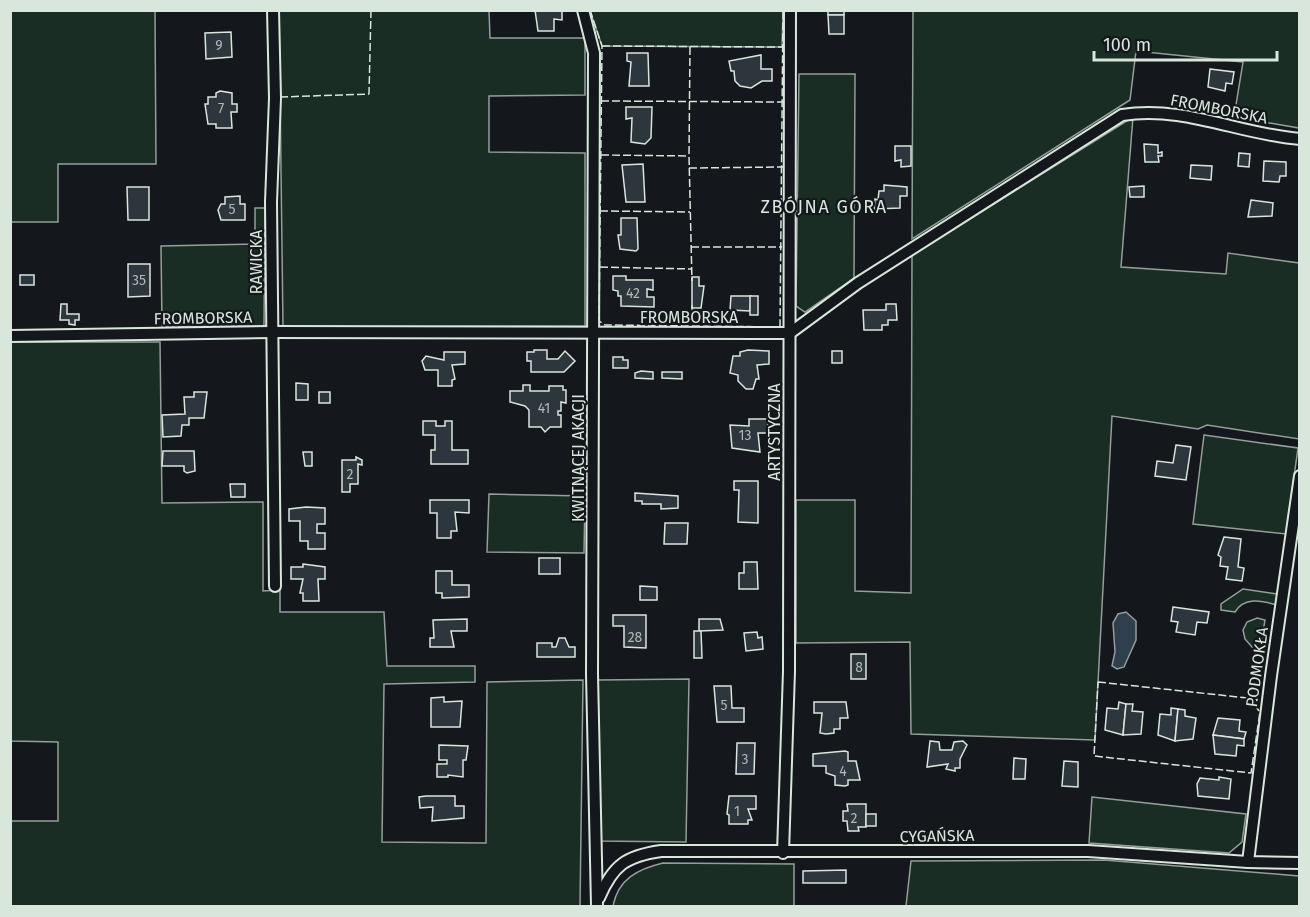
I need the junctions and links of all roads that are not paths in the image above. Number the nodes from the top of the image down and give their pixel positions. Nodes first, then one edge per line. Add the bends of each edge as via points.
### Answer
1 (273, 10) edge
2 (583, 10) edge
3 (790, 10) edge
4 (1299, 140) edge
5 (272, 332) junction
6 (594, 332) junction
7 (790, 333) junction
8 (10, 336) edge
9 (1299, 476) edge
10 (275, 586) dead end
11 (783, 853) junction
12 (1248, 862) junction
13 (1299, 863) edge
14 (597, 904) edge

1 - 5 street, RAWICKA
2 - 6 street, KWITNĄCEJ AKACJI via 594,53
3 - 7 street, ARTYSTYCZNA
4 - 7 street, FROMBORSKA via 1174,113 1122,115 868,277
5 - 6 street, FROMBORSKA
5 - 8 street, FROMBORSKA
5 - 10 street, RAWICKA
6 - 7 street, FROMBORSKA
6 - 14 street, KWITNĄCEJ AKACJI via 592,674
7 - 11 street, ARTYSTYCZNA via 789,662
9 - 12 street, PODMOKŁA
11 - 12 street, CYGAŃSKA via 1088,850
11 - 14 street, CYGAŃSKA via 639,854 620,864 607,878
12 - 13 street, CYGAŃSKA

